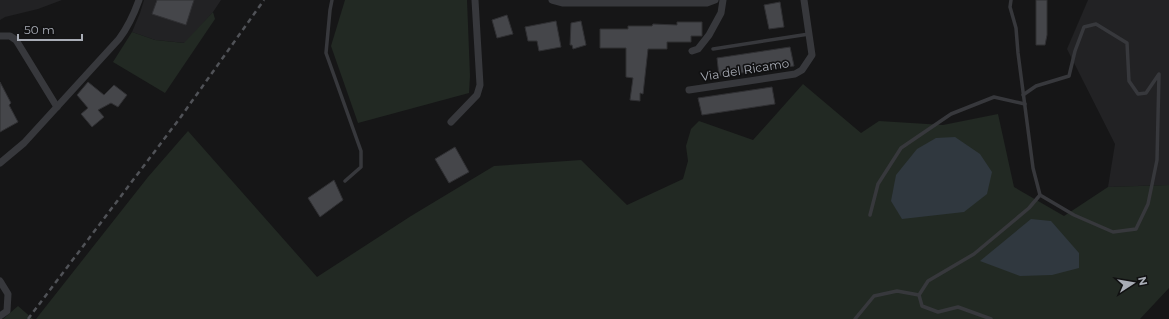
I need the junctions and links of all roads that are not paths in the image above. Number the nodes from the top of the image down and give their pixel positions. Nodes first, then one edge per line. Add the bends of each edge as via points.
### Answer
1 (139, 0) edge
2 (332, 0) edge
3 (475, 0) edge
4 (552, 0) edge
5 (715, 0) edge
6 (723, 0) edge
7 (804, 0) edge
8 (1011, 0) edge
9 (809, 34) junction
10 (0, 36) edge
11 (713, 49) dead end
12 (692, 51) dead end
13 (689, 90) dead end
14 (1023, 95) junction
15 (1025, 104) junction
16 (57, 107) junction
17 (451, 122) dead end
18 (0, 163) edge
19 (344, 181) dead end
20 (1040, 195) junction
21 (870, 215) dead end
22 (0, 281) edge
23 (919, 295) junction
24 (0, 316) edge
25 (855, 319) edge
26 (991, 319) edge

1 - 16 street via 127,29
2 - 19 lane via 326,53 361,151 362,167
3 - 17 street via 480,85 477,95
4 - 5 street via 563,3 707,3
6 - 12 street via 721,13 709,35 698,49
7 - 9 street, Via del Ricamo
8 - 14 lane
9 - 11 lane
9 - 13 street, Via del Ricamo via 812,55 802,70 795,74
10 - 16 street via 10,36 16,40
14 - 15 lane
14 - 20 lane via 1036,86 1069,76 1084,27 1096,24 1127,43 1129,81 1138,94 1146,93 1159,74 1157,160 1148,204 1136,229 1113,232 1074,215
15 - 20 lane via 1033,168
15 - 21 lane via 994,97 951,114 901,148 878,184
16 - 18 street via 24,143
20 - 23 lane via 1029,208 974,254 928,281
22 - 24 street via 8,294 7,311
23 - 25 lane via 897,291 874,296
23 - 26 lane via 922,306 938,312 958,308

